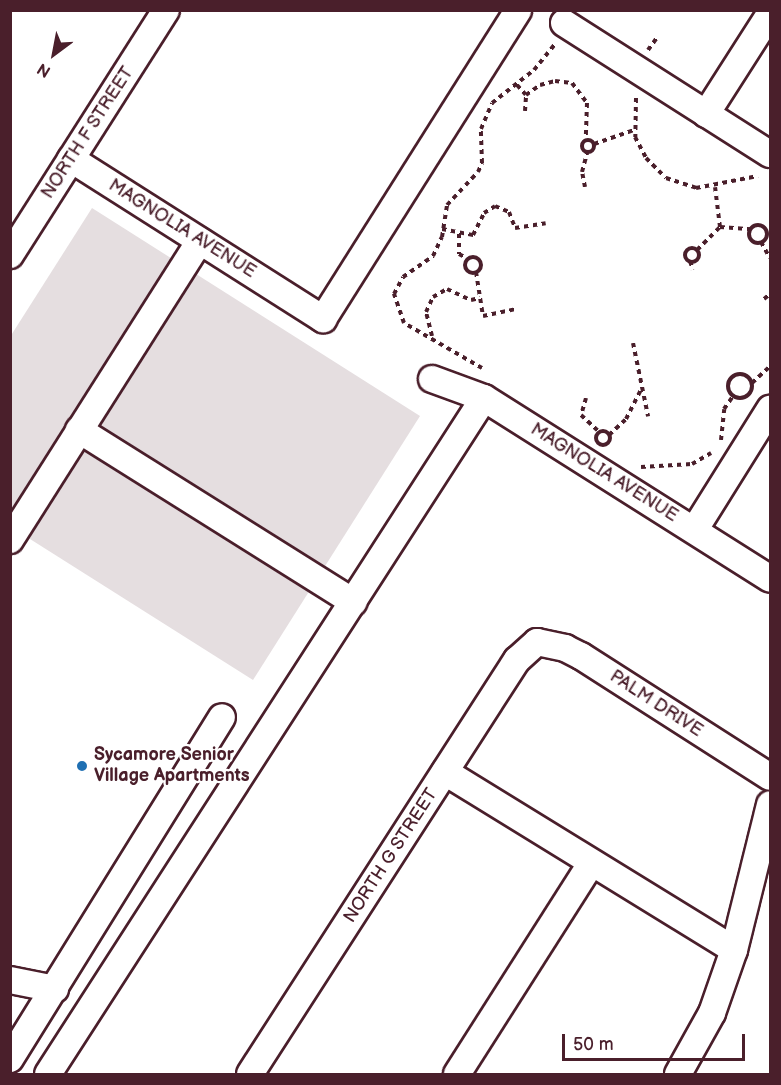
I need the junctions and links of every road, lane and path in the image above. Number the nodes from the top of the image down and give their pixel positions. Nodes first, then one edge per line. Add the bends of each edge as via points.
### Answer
1 (166, 10) edge
2 (518, 10) edge
3 (771, 14) edge
4 (566, 24) joint
5 (517, 85) junction
6 (634, 93) dead end
7 (526, 95) junction
8 (525, 111) dead end
9 (706, 114) junction
10 (634, 130) junction
11 (586, 140) junction
12 (594, 144) junction
13 (587, 153) junction
14 (71, 159) junction
15 (768, 165) edge
16 (585, 187) dead end
17 (714, 187) junction
18 (546, 223) dead end
19 (720, 227) junction
20 (751, 229) junction
21 (442, 230) junction
22 (771, 231) edge
23 (459, 234) junction
24 (766, 235) junction
25 (200, 241) junction
26 (761, 242) junction
27 (697, 250) junction
28 (10, 255) edge
29 (771, 258) edge
30 (468, 259) junction
31 (690, 261) junction
32 (693, 270) dead end
33 (476, 272) junction
34 (771, 294) edge
35 (480, 298) junction
36 (764, 299) dead end
37 (515, 309) dead end
38 (432, 337) junction
39 (633, 343) dead end
40 (771, 366) edge
41 (482, 368) dead end
42 (432, 378) dead end
43 (752, 382) junction
44 (642, 388) junction
45 (733, 396) junction
46 (484, 398) junction
47 (586, 398) dead end
48 (771, 409) edge
49 (648, 416) dead end
50 (80, 430) junction
51 (598, 432) junction
52 (609, 435) junction
53 (607, 444) junction
54 (615, 453) dead end
55 (636, 466) dead end
56 (695, 529) junction
57 (10, 540) edge
58 (771, 579) edge
59 (353, 602) junction
60 (537, 642) joint
61 (222, 717) dead end
62 (445, 772) junction
63 (771, 777) edge
64 (771, 804) edge
65 (591, 864) junction
66 (734, 951) junction
67 (10, 980) edge
68 (55, 989) junction
69 (10, 1059) edge
70 (48, 1074) edge
71 (250, 1074) edge
72 (456, 1074) edge
73 (678, 1074) edge

1 - 14 street, NORTH F STREET
2 - 25 street, MAGNOLIA AVENUE via 323,319
3 - 9 street
4 - 5 path via 534,70
4 - 9 street
5 - 7 path
5 - 21 path via 502,92 484,116 482,163 473,180 447,205
6 - 10 path via 638,105
7 - 8 path
7 - 11 path via 555,81 572,83 587,103
9 - 15 street
10 - 12 path
10 - 17 path via 646,158 666,178 696,188
11 - 12 path
11 - 13 path via 582,147
12 - 13 path via 594,150
13 - 16 path via 583,167
14 - 25 street, MAGNOLIA AVENUE
14 - 28 street, NORTH F STREET
15 - 17 path
17 - 19 path
18 - 23 path via 515,228 509,212 495,206 484,213 476,233 468,237
19 - 20 path
19 - 27 path
20 - 24 path via 760,226
20 - 26 path via 751,239
21 - 23 path
21 - 38 path via 433,256 403,277 394,294 404,322
22 - 24 path
23 - 30 path via 459,254
24 - 26 path
25 - 50 street
26 - 29 path
27 - 31 path via 698,258
27 - 31 path via 690,248 686,252
30 - 33 path via 467,269
30 - 33 path via 480,261
31 - 32 path
33 - 35 path
34 - 36 path
35 - 37 path via 483,316
35 - 38 path via 471,300 447,290 433,297 426,312
38 - 41 path
39 - 44 path
40 - 43 path
42 - 46 street, MAGNOLIA AVENUE
43 - 45 path via 747,396
43 - 45 path via 743,374 731,377 728,384
44 - 49 path
44 - 52 path via 626,419
45 - 55 path via 723,415 720,440 706,459 663,467
46 - 56 street, MAGNOLIA AVENUE
46 - 59 street
47 - 51 path via 581,415
48 - 56 street
50 - 57 street
50 - 59 street
51 - 52 path
51 - 53 path via 597,443
52 - 53 path
53 - 54 path
56 - 58 street, MAGNOLIA AVENUE
59 - 70 street
60 - 62 street, NORTH G STREET via 517,660
60 - 63 street, PALM DRIVE via 581,656
61 - 68 street
62 - 65 street
62 - 71 street, NORTH G STREET
64 - 66 street
65 - 66 street
65 - 72 street
66 - 73 street via 712,1013
67 - 68 street
68 - 69 street

